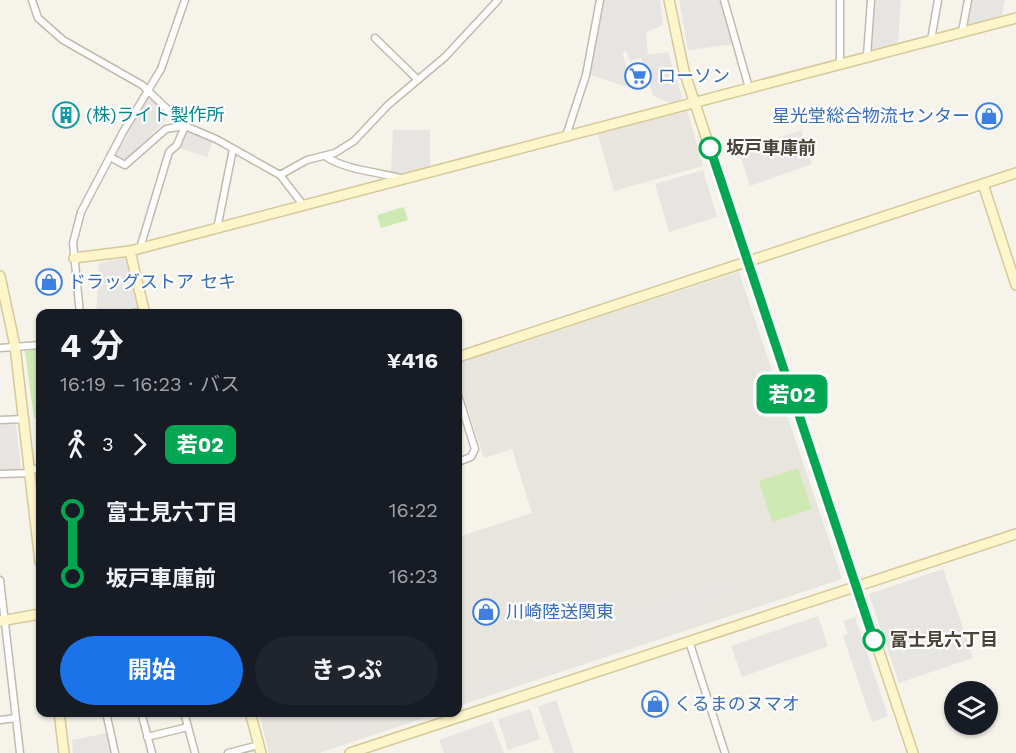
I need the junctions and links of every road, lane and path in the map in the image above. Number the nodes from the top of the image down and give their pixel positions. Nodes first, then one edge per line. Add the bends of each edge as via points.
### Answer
1 (32, 0) edge
2 (185, 0) edge
3 (498, 0) edge
4 (600, 0) edge
5 (669, 0) edge
6 (724, 0) edge
7 (840, 0) edge
8 (871, 0) edge
9 (938, 0) edge
10 (968, 0) edge
11 (1016, 18) edge
12 (962, 32) junction
13 (375, 38) dead end
14 (931, 40) junction
15 (867, 56) junction
16 (840, 63) junction
17 (418, 80) junction
18 (749, 88) junction
19 (148, 90) junction
20 (694, 102) junction
21 (185, 126) junction
22 (566, 136) junction
23 (233, 149) junction
24 (325, 156) junction
25 (110, 157) junction
26 (1016, 173) edge
27 (280, 175) junction
28 (405, 179) junction
29 (983, 184) junction
30 (304, 206) junction
31 (217, 229) junction
32 (140, 248) junction
33 (130, 251) junction
34 (74, 258) junction
35 (747, 260) junction
36 (0, 280) edge
37 (1016, 285) edge
38 (79, 309) edge
39 (144, 309) edge
40 (36, 345) edge
41 (15, 346) junction
42 (0, 348) edge
43 (462, 356) edge
44 (462, 408) edge
45 (25, 419) junction
46 (0, 420) edge
47 (462, 460) edge
48 (35, 470) edge
49 (0, 474) edge
50 (36, 488) edge
51 (1016, 534) edge
52 (0, 580) edge
53 (856, 587) junction
54 (36, 615) edge
55 (2, 621) edge
56 (689, 641) junction
57 (10, 672) junction
58 (0, 674) edge
59 (462, 716) edge
60 (60, 717) edge
61 (107, 717) edge
62 (142, 717) edge
63 (185, 717) edge
64 (251, 717) edge
65 (459, 717) edge
66 (16, 718) junction
67 (0, 720) edge
68 (188, 727) junction
69 (147, 737) junction
70 (260, 749) edge
71 (20, 753) edge
72 (64, 753) edge
73 (115, 753) edge
74 (152, 753) edge
75 (195, 753) edge
76 (228, 753) edge
77 (350, 753) edge
78 (724, 753) edge
79 (913, 753) edge

1 - 19 street via 38,18 63,40
2 - 19 street via 161,69
3 - 17 street
4 - 22 street via 586,75
5 - 20 street via 675,40
6 - 18 street
7 - 16 street
8 - 15 street
9 - 14 street
10 - 12 street
11 - 12 street
12 - 14 street
13 - 17 street
14 - 15 street
15 - 16 street
16 - 18 street
17 - 24 street via 354,141
18 - 20 street
19 - 21 street
19 - 25 street
20 - 22 street
20 - 35 street
21 - 23 street
21 - 25 street via 166,129 125,165
21 - 32 street via 177,145 169,152
22 - 28 street
23 - 27 street
23 - 31 street
24 - 27 street via 307,160
24 - 28 street via 335,164
25 - 34 street via 81,212 74,234
26 - 29 street
27 - 30 street
28 - 30 street
29 - 35 street
29 - 37 street
30 - 31 street
31 - 32 street
32 - 33 street
33 - 34 street
33 - 39 street
34 - 38 street
35 - 43 street
35 - 53 street
36 - 41 street
40 - 41 street
41 - 42 street
41 - 45 street
44 - 47 street via 475,449 471,457
45 - 46 street
45 - 48 street
48 - 49 street
48 - 50 street
51 - 53 street
52 - 55 street
53 - 56 street
53 - 79 street
54 - 55 street
55 - 57 street
56 - 59 street
56 - 78 street
57 - 58 street
57 - 66 street
60 - 72 street
61 - 73 street
62 - 69 street
63 - 68 street
64 - 70 street
65 - 77 street
66 - 67 street
66 - 71 street
68 - 69 street
68 - 75 street
69 - 74 street
70 - 76 street

